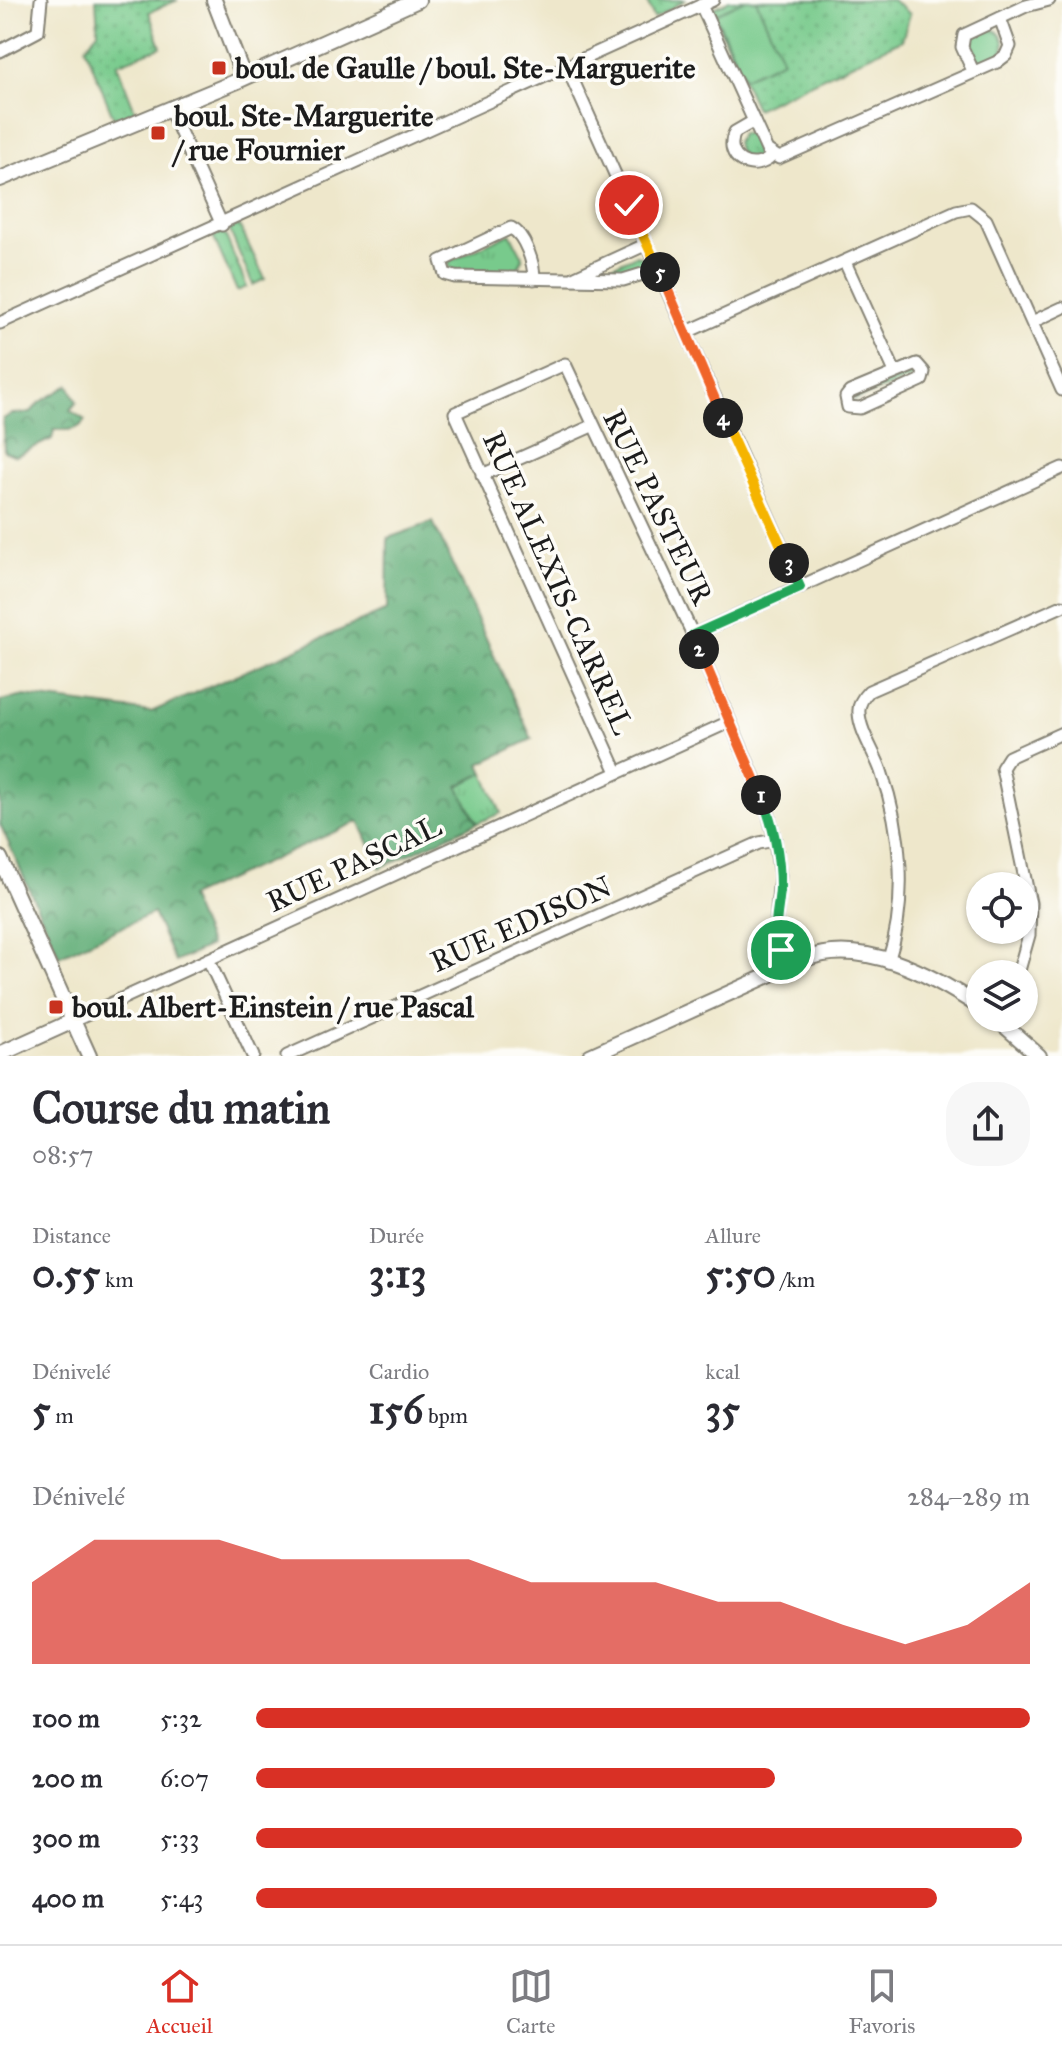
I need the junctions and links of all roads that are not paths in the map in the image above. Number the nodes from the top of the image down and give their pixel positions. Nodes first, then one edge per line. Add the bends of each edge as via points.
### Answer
1 (41, 0) edge
2 (214, 0) edge
3 (418, 0) edge
4 (713, 0) edge
5 (1049, 0) edge
6 (701, 5) junction
7 (1000, 18) junction
8 (0, 51) edge
9 (567, 67) junction
10 (973, 71) junction
11 (244, 78) junction
12 (170, 109) junction
13 (754, 121) junction
14 (772, 156) junction
15 (0, 179) edge
16 (222, 225) junction
17 (647, 244) junction
18 (845, 262) junction
19 (659, 269) junction
20 (534, 279) junction
21 (570, 279) junction
22 (1062, 308) edge
23 (1032, 322) junction
24 (0, 323) edge
25 (687, 332) junction
26 (895, 372) junction
27 (1062, 390) edge
28 (455, 413) joint
29 (592, 426) junction
30 (1062, 468) edge
31 (482, 475) junction
32 (800, 587) junction
33 (1062, 606) edge
34 (693, 635) junction
35 (729, 722) junction
36 (1062, 733) edge
37 (617, 772) junction
38 (775, 840) junction
39 (0, 858) edge
40 (208, 959) junction
41 (1022, 960) edge
42 (888, 962) junction
43 (789, 966) junction
44 (966, 999) edge
45 (73, 1021) junction
46 (1012, 1032) edge
47 (0, 1054) edge
48 (89, 1056) edge
49 (253, 1056) edge
50 (287, 1056) edge
51 (590, 1056) edge
52 (1039, 1056) edge

1 - 8 street via 38,31
2 - 11 street
3 - 11 street
4 - 6 street
5 - 7 street
6 - 9 street
6 - 13 street
7 - 10 street via 1009,51
7 - 10 street via 961,39
9 - 16 street
9 - 17 street
10 - 14 street via 791,155
11 - 12 street
12 - 15 street
12 - 16 street
13 - 14 street
13 - 14 street via 735,132 735,156 757,165
16 - 24 street
17 - 19 street
17 - 21 street
18 - 23 street via 956,211 976,209 989,226
18 - 25 street
18 - 26 street
19 - 21 street via 630,280
19 - 25 street
20 - 20 street via 532,261 511,228 441,261 449,277
20 - 21 street
22 - 23 street
23 - 27 street
25 - 32 street
26 - 26 street via 917,364 925,375 860,408 848,407 848,394
28 - 29 street, RUE PASTEUR via 565,364
28 - 31 street, RUE ALEXIS-CARREL
29 - 31 street
29 - 34 street, RUE PASTEUR
30 - 32 street
31 - 37 street, RUE ALEXIS-CARREL
32 - 34 street
33 - 42 street via 869,691 862,700 860,717 885,782 898,852 900,901
34 - 35 street, RUE PASTEUR
35 - 37 street, RUE PASCAL
35 - 38 street, RUE PASTEUR via 767,808
36 - 41 street via 1009,757 1002,768 1030,903
37 - 40 street, RUE PASCAL
38 - 43 street, RUE PASTEUR via 780,891 775,934
38 - 50 street, RUE EDISON
39 - 45 street
40 - 45 street, RUE PASCAL
40 - 49 street
42 - 43 street via 837,951
42 - 44 street
43 - 51 street
45 - 47 street, RUE PASCAL
45 - 48 street
46 - 52 street

